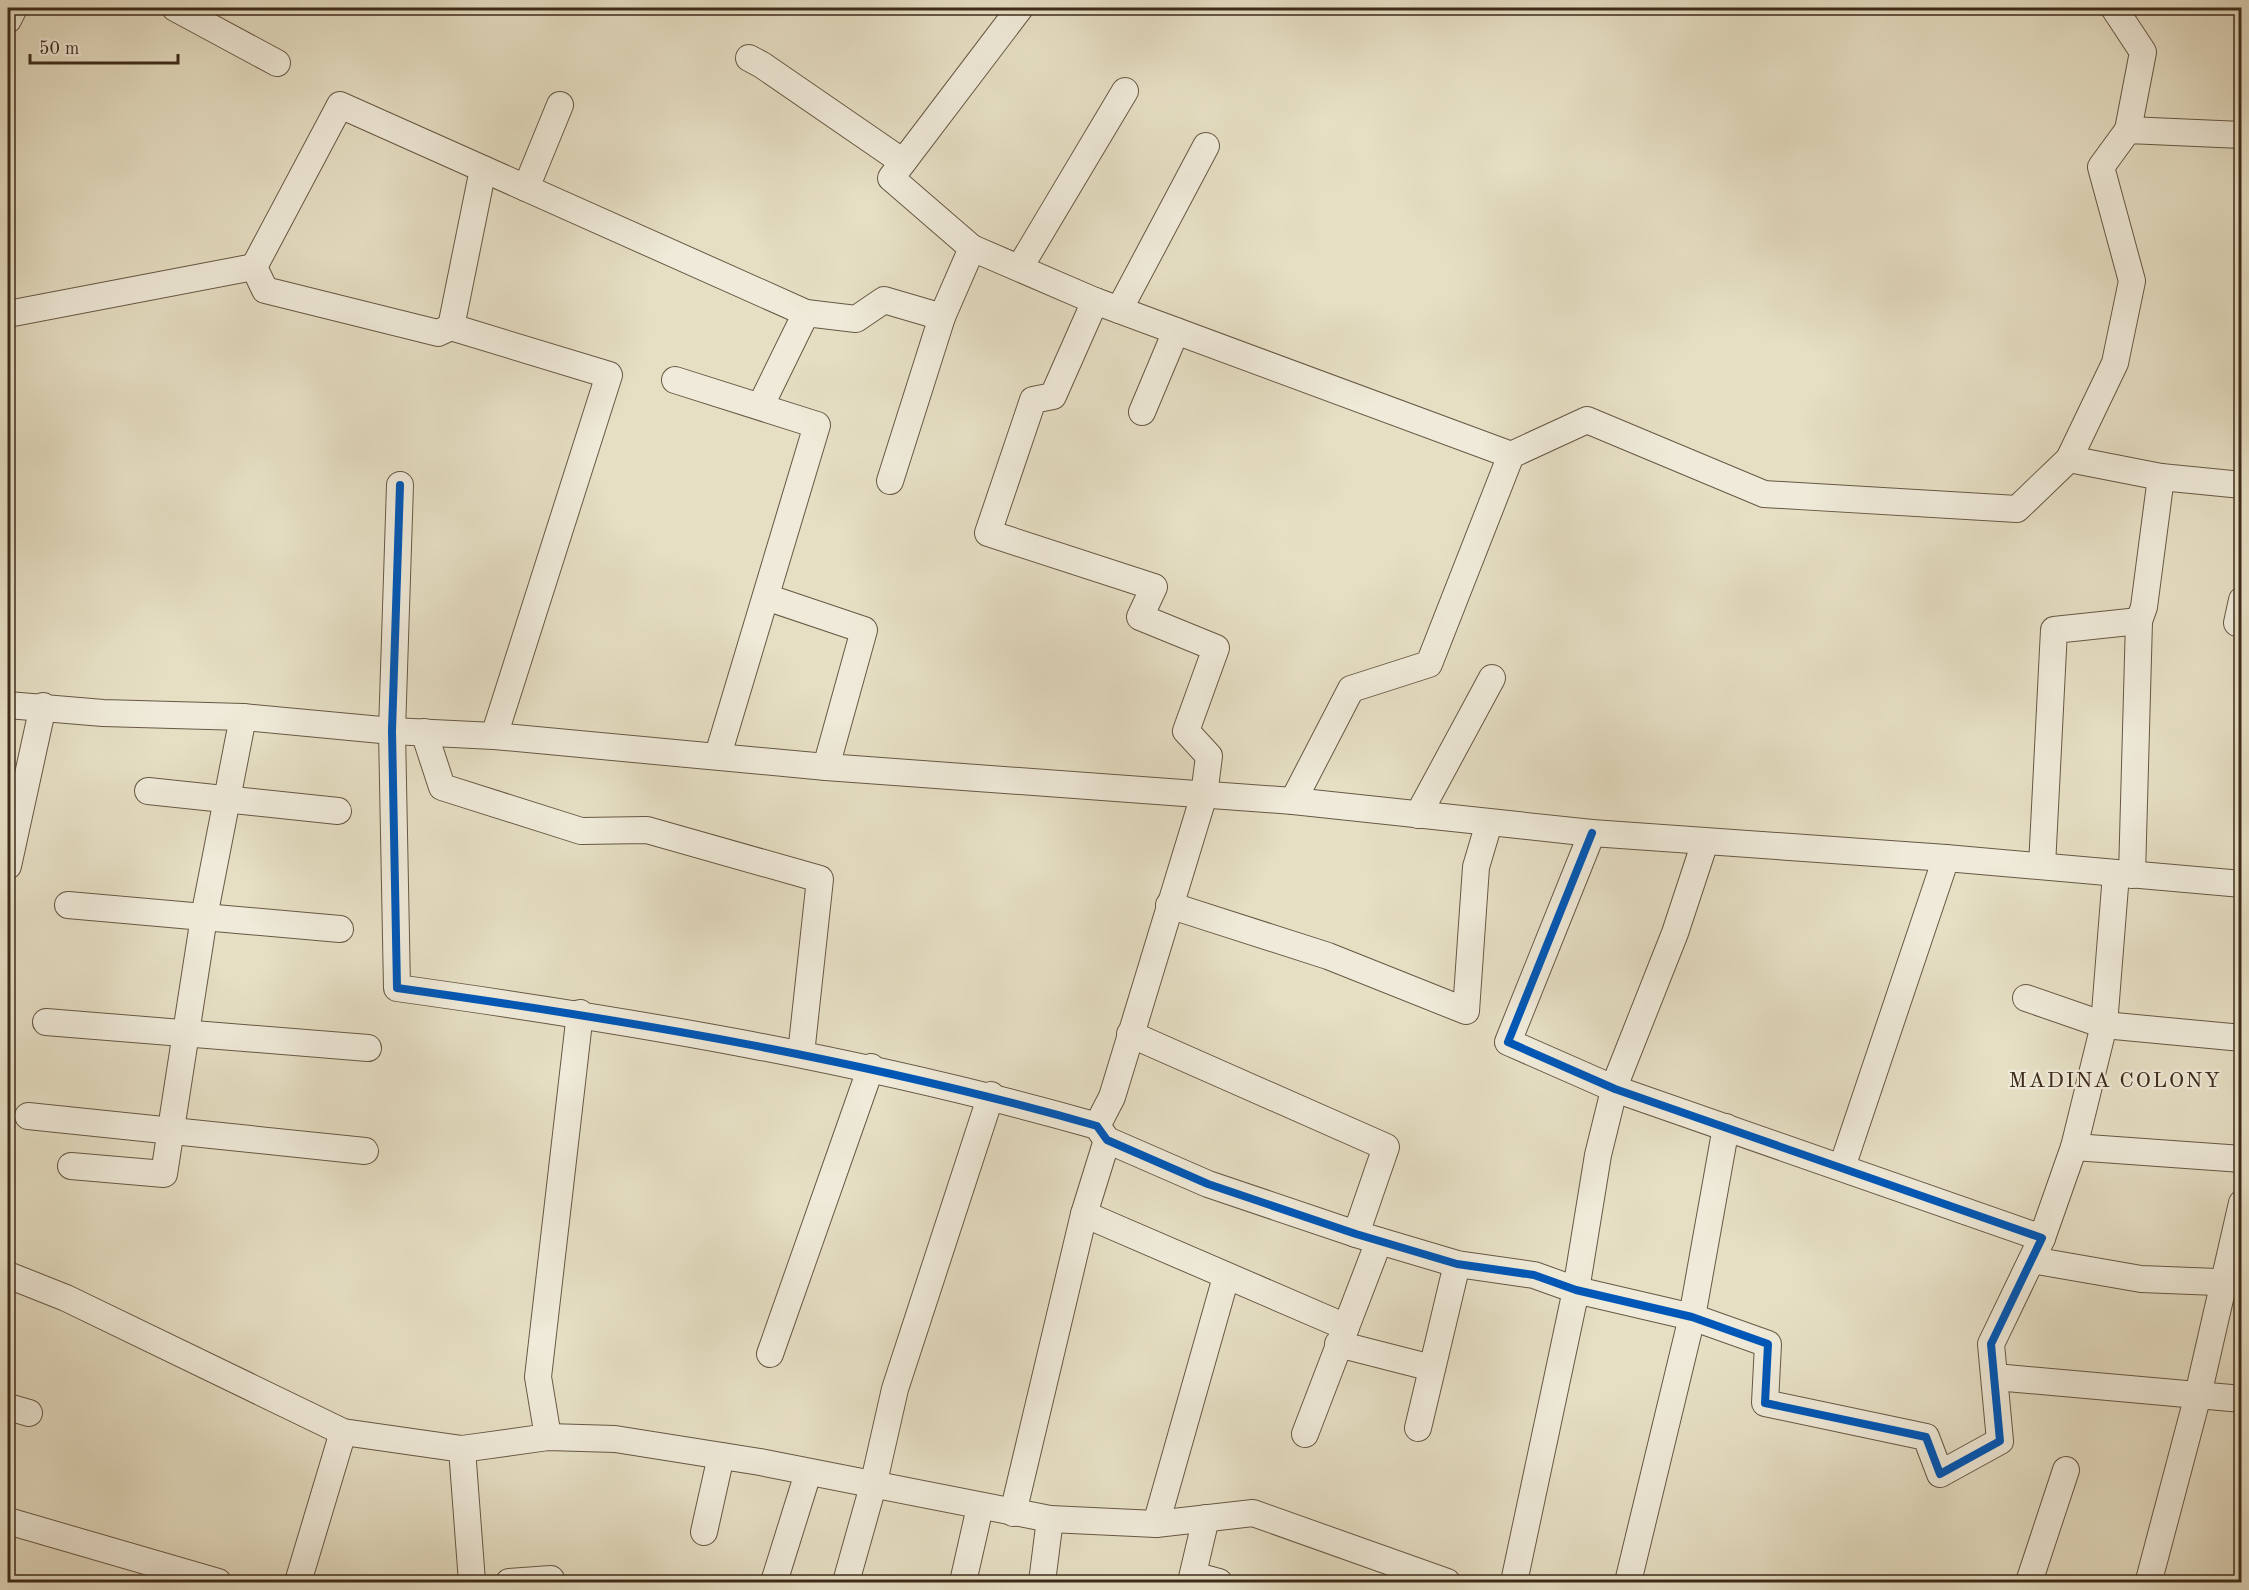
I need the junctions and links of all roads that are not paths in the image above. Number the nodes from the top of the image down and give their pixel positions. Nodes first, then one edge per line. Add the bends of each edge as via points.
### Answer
1 (14, 8) edge
2 (175, 8) edge
3 (1020, 8) edge
4 (2115, 8) edge
5 (8, 20) edge
6 (749, 58) dead end
7 (277, 63) dead end
8 (1125, 91) dead end
9 (560, 105) dead end
10 (2128, 130) junction
11 (2241, 135) edge
12 (1206, 146) dead end
13 (903, 162) junction
14 (483, 169) junction
15 (526, 188) junction
16 (972, 248) junction
17 (254, 267) junction
18 (1020, 267) junction
19 (1095, 301) junction
20 (1119, 310) junction
21 (806, 313) junction
22 (8, 314) edge
23 (942, 317) junction
24 (451, 327) junction
25 (1176, 331) junction
26 (675, 380) dead end
27 (761, 405) junction
28 (1142, 412) dead end
29 (1511, 454) junction
30 (2069, 459) junction
31 (2161, 477) junction
32 (890, 481) dead end
33 (400, 485) dead end
34 (2241, 485) edge
35 (766, 597) junction
36 (2241, 600) edge
37 (2139, 621) junction
38 (2241, 624) edge
39 (1492, 678) dead end
40 (8, 705) edge
41 (43, 706) junction
42 (243, 717) junction
43 (392, 731) junction
44 (424, 732) junction
45 (494, 736) junction
46 (718, 755) junction
47 (826, 767) junction
48 (148, 791) dead end
49 (1204, 795) junction
50 (228, 801) junction
51 (1293, 801) junction
52 (338, 811) dead end
53 (1418, 814) junction
54 (1489, 823) junction
55 (1592, 833) junction
56 (1705, 842) junction
57 (1946, 858) junction
58 (8, 866) edge
59 (2042, 866) junction
60 (2124, 875) junction
61 (2241, 884) edge
62 (68, 904) dead end
63 (1169, 905) junction
64 (204, 917) junction
65 (340, 929) dead end
66 (2026, 998) dead end
67 (580, 1013) junction
68 (46, 1022) dead end
69 (2104, 1025) junction
70 (186, 1032) junction
71 (1130, 1034) junction
72 (2241, 1038) edge
73 (368, 1048) dead end
74 (801, 1054) junction
75 (871, 1067) junction
76 (1615, 1089) junction
77 (991, 1095) junction
78 (28, 1116) dead end
79 (1726, 1127) junction
80 (171, 1130) junction
81 (1102, 1133) junction
82 (2074, 1147) junction
83 (365, 1151) dead end
84 (2241, 1159) edge
85 (71, 1166) dead end
86 (1842, 1167) junction
87 (2241, 1203) edge
88 (1084, 1215) junction
89 (1368, 1237) junction
90 (2037, 1249) junction
91 (1457, 1264) junction
92 (8, 1275) edge
93 (1226, 1277) junction
94 (2232, 1283) edge
95 (1576, 1290) junction
96 (1692, 1317) junction
97 (1342, 1335) junction
98 (770, 1354) dead end
99 (1432, 1368) junction
100 (1995, 1377) junction
101 (2198, 1395) junction
102 (2241, 1399) edge
103 (1418, 1428) dead end
104 (343, 1432) junction
105 (1305, 1434) dead end
106 (548, 1437) junction
107 (462, 1449) junction
108 (722, 1456) junction
109 (2066, 1470) dead end
110 (808, 1473) junction
111 (873, 1486) junction
112 (980, 1507) junction
113 (1013, 1513) junction
114 (1206, 1518) junction
115 (1050, 1519) junction
116 (8, 1521) edge
117 (1156, 1524) junction
118 (704, 1532) dead end
119 (551, 1579) dead end
120 (1192, 1579) edge
121 (218, 1582) edge
122 (298, 1582) edge
123 (471, 1582) edge
124 (509, 1582) edge
125 (774, 1582) edge
126 (846, 1582) edge
127 (963, 1582) edge
128 (1042, 1582) edge
129 (1219, 1582) edge
130 (1447, 1582) edge
131 (1514, 1582) edge
132 (1628, 1582) edge
133 (2029, 1582) edge
134 (2151, 1582) edge

1 - 5 street
2 - 7 street
3 - 13 street
4 - 10 street via 2142,52
6 - 13 street
8 - 18 street
9 - 15 street
10 - 11 street
10 - 30 street via 2101,167 2132,281 2115,363
12 - 20 street
13 - 16 street via 891,178
14 - 15 street
14 - 17 street via 340,105
14 - 24 street
15 - 21 street
16 - 18 street
16 - 23 street
17 - 22 street
17 - 24 street via 265,290 438,333
18 - 19 street
19 - 20 street
19 - 49 street via 1053,396 1033,400 988,533 1154,587 1140,617 1216,648 1186,731 1209,756
20 - 25 street
21 - 23 street via 856,319 884,300
21 - 27 street
23 - 32 street
24 - 45 street via 609,375
25 - 28 street
25 - 29 street
26 - 27 street
27 - 35 street via 817,425
29 - 30 street via 1587,420 1764,494 2017,509
29 - 51 street via 1429,664 1351,689
30 - 31 street
31 - 34 street
31 - 37 street
33 - 43 street
35 - 46 street
35 - 47 street via 864,630
36 - 38 street via 2237,623
37 - 59 street via 2054,630
37 - 60 street
39 - 53 street
40 - 41 street
41 - 42 street via 103,713
41 - 58 street
42 - 43 street
42 - 50 street
43 - 44 street
43 - 67 street via 397,988
44 - 45 street
44 - 74 street via 442,787 581,831 647,830 820,879
45 - 46 street
46 - 47 street
47 - 49 street
48 - 50 street
49 - 51 street
49 - 63 street
50 - 52 street
50 - 64 street
51 - 53 street
53 - 54 street
54 - 55 street
54 - 63 street via 1476,867 1466,1011 1328,956
55 - 56 street
55 - 76 street via 1508,1041
56 - 57 street
56 - 76 street
57 - 59 street
57 - 86 street
59 - 60 street
60 - 61 street
60 - 69 street
62 - 64 street
63 - 71 street
64 - 65 street
64 - 70 street
66 - 69 street
67 - 74 street
67 - 106 street via 538,1377
68 - 70 street
69 - 72 street
69 - 82 street
70 - 73 street
70 - 80 street
71 - 81 street
71 - 89 street via 1386,1147
74 - 75 street
75 - 77 street
75 - 98 street
76 - 79 street
76 - 95 street via 1598,1155
77 - 81 street
77 - 111 street via 895,1389
78 - 80 street
79 - 86 street
79 - 96 street
80 - 83 street
80 - 85 street via 164,1174
81 - 88 street
81 - 89 street via 1208,1184
82 - 84 street
82 - 90 street
86 - 90 street
87 - 94 street
88 - 93 street
88 - 113 street
89 - 91 street
89 - 97 street
90 - 94 street via 2141,1279
90 - 100 street via 1991,1344
91 - 95 street via 1534,1275
91 - 99 street
92 - 104 street via 66,1298
93 - 97 street
93 - 117 street
94 - 101 street
95 - 96 street
95 - 131 street
96 - 100 street via 1768,1344 1765,1403 1926,1437 1940,1474 2000,1441
96 - 132 street
97 - 99 street
97 - 105 street
99 - 103 street
100 - 101 street
101 - 102 street
101 - 134 street
104 - 107 street
104 - 122 street
106 - 107 street
106 - 108 street via 615,1439
107 - 123 street
108 - 110 street
108 - 118 street
109 - 133 street
110 - 111 street
110 - 125 street
111 - 112 street
111 - 126 street
112 - 113 street
112 - 127 street
113 - 115 street
114 - 117 street
114 - 120 street
114 - 130 street via 1253,1513
115 - 117 street
115 - 128 street
116 - 121 street
119 - 124 street
120 - 129 street

